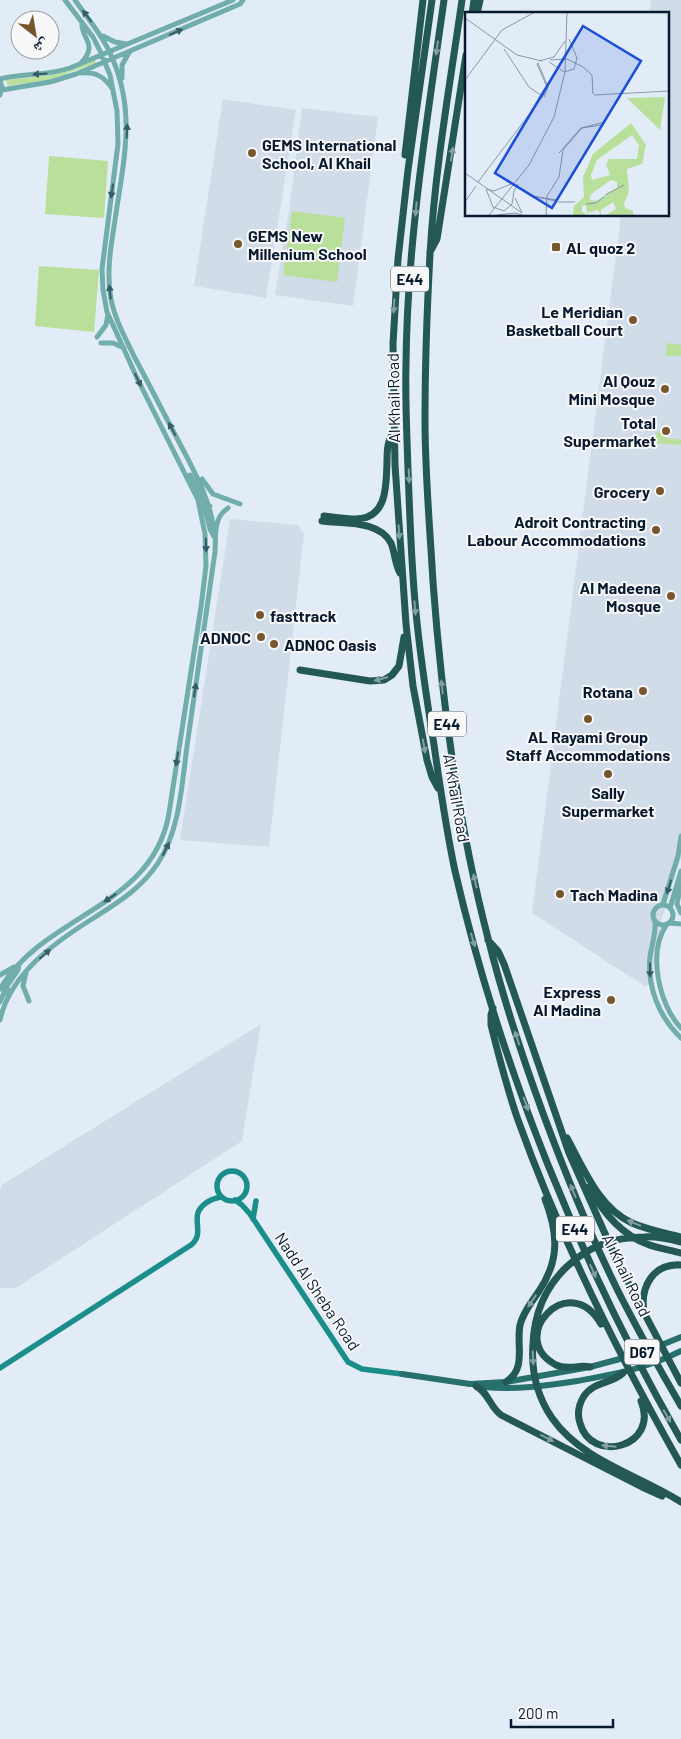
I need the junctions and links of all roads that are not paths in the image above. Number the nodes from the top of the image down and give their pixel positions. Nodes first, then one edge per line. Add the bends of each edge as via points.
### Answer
1 (65, 0) edge
2 (75, 0) edge
3 (233, 0) edge
4 (243, 0) edge
5 (423, 0) edge
6 (432, 0) edge
7 (444, 0) edge
8 (462, 0) edge
9 (82, 22) junction
10 (98, 32) junction
11 (128, 44) junction
12 (131, 51) junction
13 (109, 52) junction
14 (102, 55) junction
15 (112, 58) junction
16 (105, 61) junction
17 (465, 62) edge
18 (79, 65) junction
19 (76, 74) junction
20 (0, 80) edge
21 (122, 83) junction
22 (114, 91) junction
23 (1, 92) edge
24 (408, 170) junction
25 (430, 252) junction
26 (107, 312) junction
27 (97, 337) dead end
28 (101, 343) dead end
29 (124, 348) junction
30 (150, 416) dead end
31 (159, 422) junction
32 (394, 432) junction
33 (182, 468) junction
34 (195, 472) junction
35 (240, 504) dead end
36 (210, 506) junction
37 (200, 508) junction
38 (228, 508) dead end
39 (215, 538) junction
40 (402, 576) junction
41 (406, 624) junction
42 (300, 670) dead end
43 (441, 792) junction
44 (681, 836) edge
45 (681, 871) edge
46 (681, 883) edge
47 (663, 904) junction
48 (670, 908) junction
49 (681, 913) edge
50 (674, 915) junction
51 (681, 917) edge
52 (655, 921) junction
53 (668, 924) junction
54 (681, 924) edge
55 (488, 940) junction
56 (19, 964) junction
57 (26, 971) junction
58 (0, 975) edge
59 (1, 987) edge
60 (8, 995) junction
61 (29, 1001) dead end
62 (0, 1002) edge
63 (493, 1008) junction
64 (0, 1019) edge
65 (681, 1028) edge
66 (681, 1038) edge
67 (559, 1126) junction
68 (526, 1140) junction
69 (569, 1153) junction
70 (217, 1189) junction
71 (244, 1195) junction
72 (221, 1197) junction
73 (235, 1200) junction
74 (256, 1201) dead end
75 (252, 1217) junction
76 (681, 1237) edge
77 (681, 1242) edge
78 (189, 1246) junction
79 (681, 1253) edge
80 (681, 1265) edge
81 (645, 1317) junction
82 (681, 1337) edge
83 (612, 1338) junction
84 (681, 1351) edge
85 (590, 1367) junction
86 (0, 1368) edge
87 (623, 1373) joint
88 (402, 1374) junction
89 (679, 1376) edge
90 (603, 1379) junction
91 (506, 1382) junction
92 (681, 1383) edge
93 (476, 1386) junction
94 (637, 1387) junction
95 (681, 1406) edge
96 (681, 1440) edge
97 (681, 1465) edge
98 (646, 1486) junction
99 (681, 1503) edge

1 - 9 street
10 -> 2 street
3 - 11 street
12 -> 4 street
5 - 24 highway via 405,157
6 - 24 highway
7 -> 43 highway, Al Khail Road / E44 via 418,189 406,364 416,612
8 - 25 highway, Al Khail Road / E44 via 441,144
9 - 14 street
9 - 18 street via 89,48
10 - 11 street via 110,41
10 - 13 street
11 - 13 street
12 - 15 street
12 - 21 street via 122,66
13 - 14 street
13 - 15 street
14 - 16 street
14 - 18 street
15 - 16 street
15 - 21 street
16 - 19 street
16 - 22 street
25 -> 17 highway via 437,239
18 -> 20 street via 49,74
19 - 22 street via 99,75
19 - 23 street
20 - 23 street
34 -> 21 street via 123,333 110,298 108,270 127,132
22 -> 26 street via 118,144 102,270
24 -> 32 highway via 395,294
55 -> 25 highway, Al Khail Road / E44 via 458,802 438,641 425,423
26 - 27 street via 106,325
26 - 29 street
28 - 29 street
29 -> 31 street
30 - 31 street
31 - 33 street
32 -> 40 highway
32 - 40 highway via 387,448 385,496 378,508 369,516 358,519 323,518 368,526 381,532 391,544
33 - 36 street
33 - 37 street
34 - 35 street via 213,494
34 - 36 street
36 - 39 street
37 - 39 street via 204,506
37 -> 56 street via 206,542 205,574 169,813 162,840 149,864 131,883 56,933
38 - 39 street via 218,518
57 -> 39 street via 66,937 133,892 154,869 168,844 176,820
40 - 41 highway
41 -> 42 highway via 402,660 392,675 384,680 370,681
41 -> 43 highway via 427,760
43 -> 63 highway, Al Khail Road / E44 via 461,894
44 -> 47 street
45 - 48 street
46 - 49 street via 677,904
47 - 48 street
47 - 52 street via 653,912
48 - 50 street
50 - 51 street
50 - 53 street
52 - 53 street
52 -> 66 street via 650,958 651,985 661,1013
53 - 54 street
53 - 65 street via 662,932 658,951 658,978 667,1008
55 - 67 highway via 504,964
95 -> 55 highway, Al Khail Road / E44 via 620,1296 570,1183 530,1077
56 - 58 street
56 - 59 street
56 - 60 street via 7,986
57 - 60 street
57 - 61 street via 23,986
59 - 62 street via 4,993
60 - 64 street
63 - 68 highway via 491,1025
63 -> 96 highway, Al Khail Road / E44 via 528,1110 585,1254 629,1346
67 - 69 highway
76 -> 67 highway via 638,1225 613,1211 597,1191
68 - 83 highway via 573,1255
68 -> 91 highway via 526,1152 553,1222 555,1241 547,1277 521,1323 518,1370
69 - 79 highway via 598,1203 619,1226 646,1244
69 - 81 highway
70 - 71 main road via 220,1176 235,1171 246,1181
70 - 72 main road
70 - 78 main road via 196,1212 196,1236
71 - 73 main road
71 - 75 main road, Nadd Al Sheba Road
72 - 73 main road
72 - 78 main road via 200,1208 198,1236
73 - 75 main road, Nadd Al Sheba Road
74 - 75 main road
75 - 88 main road, Nadd Al Sheba Road via 348,1362 359,1368
77 -> 98 highway via 664,1238 620,1239 579,1256 551,1284 534,1323 534,1375 548,1411 561,1430 572,1441
78 - 86 main road
80 - 81 highway via 664,1267 653,1274 643,1299
81 - 89 highway
82 - 85 main road, D67 via 642,1353
83 - 85 highway via 595,1315 581,1306 560,1305 544,1316 537,1334 546,1357 563,1367
83 - 94 highway
84 - 87 main road, D67
85 - 91 main road, D67
87 - 90 highway
88 - 91 main road via 470,1384
88 - 93 main road
89 - 92 highway
90 - 93 main road via 524,1388
94 -> 90 highway via 644,1414 640,1433 624,1444 603,1446 590,1440 578,1416 584,1396
93 -> 98 highway via 485,1392 501,1415
94 - 97 highway
98 - 99 highway

